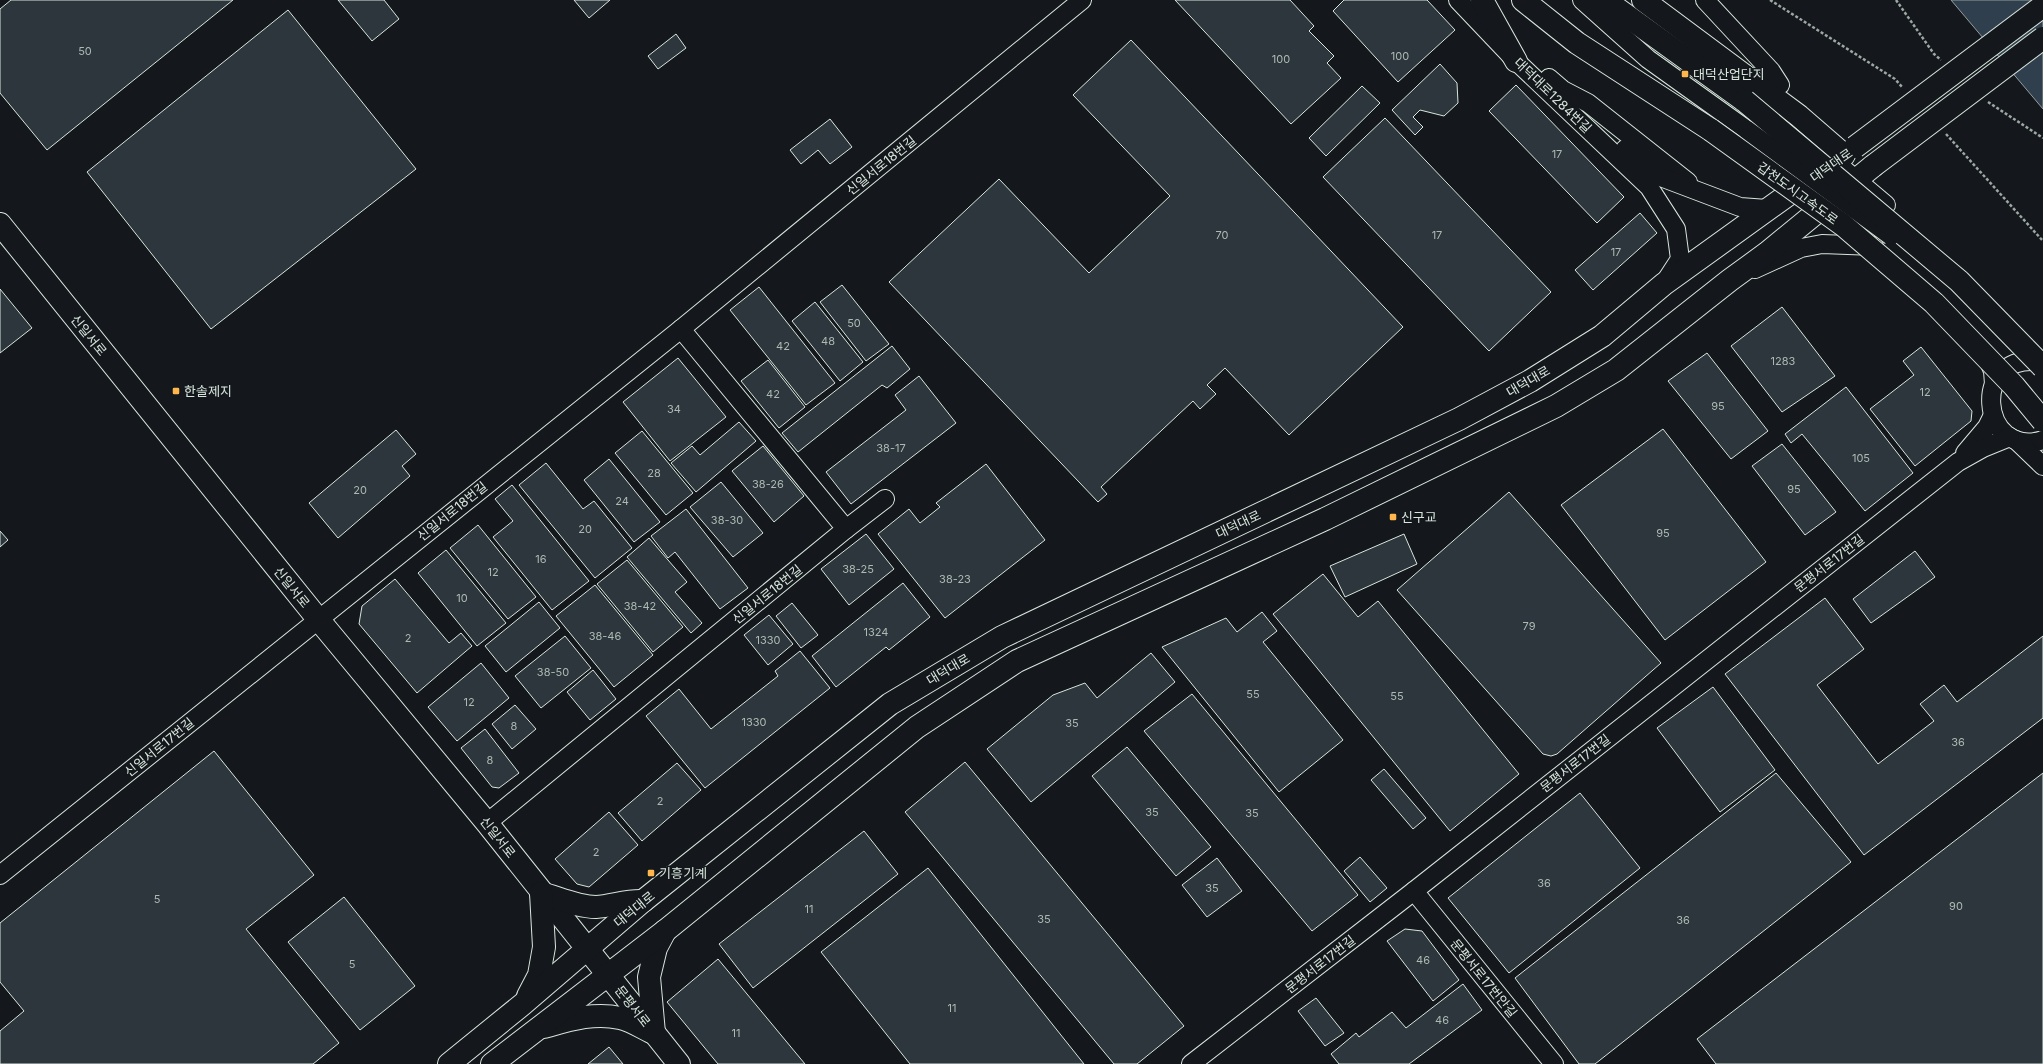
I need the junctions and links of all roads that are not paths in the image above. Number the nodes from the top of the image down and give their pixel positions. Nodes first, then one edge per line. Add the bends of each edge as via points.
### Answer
1 (1082, 0) edge
2 (1458, 0) edge
3 (1482, 0) edge
4 (1522, 0) edge
5 (1568, 0) edge
6 (1582, 0) edge
7 (1605, 0) edge
8 (1643, 0) edge
9 (1704, 0) edge
10 (2043, 6) edge
11 (2043, 38) edge
12 (1516, 61) junction
13 (1780, 85) dead end
14 (1692, 118) junction
15 (1845, 155) junction
16 (1809, 180) junction
17 (1856, 180) junction
18 (1832, 200) junction
19 (1767, 209) junction
20 (0, 224) edge
21 (1884, 247) junction
22 (1730, 280) junction
23 (1959, 281) junction
24 (1664, 284) junction
25 (681, 329) junction
26 (2043, 361) edge
27 (2043, 367) edge
28 (1994, 384) junction
29 (1993, 415) junction
30 (2042, 434) edge
31 (2013, 439) junction
32 (1958, 462) junction
33 (2042, 465) edge
34 (885, 499) dead end
35 (846, 529) junction
36 (318, 619) junction
37 (487, 823) junction
38 (0, 875) edge
39 (1414, 891) junction
40 (542, 893) junction
41 (643, 901) junction
42 (665, 931) junction
43 (587, 948) junction
44 (607, 974) junction
45 (524, 1004) junction
46 (535, 1029) junction
47 (654, 1033) junction
48 (449, 1064) edge
49 (492, 1064) edge
50 (679, 1064) edge
51 (1191, 1064) edge
52 (1554, 1064) edge

1 - 25 street, 신일서로18번길
2 - 12 street, 대덕대로1284번길
3 - 12 main road
4 - 14 main road, 갑천도시고속도로 via 1577,43
5 - 14 street
6 - 23 street, bridge via 1648,59 1904,246
7 - 23 main road, bridge via 1746,101
8 - 15 main road via 1799,116
9 - 13 street via 1771,71
10 - 15 main road, 대덕대로, bridge
11 - 17 main road, 대덕대로, bridge
12 - 19 street via 1544,74 1617,143 1658,176 1740,207
12 - 24 street, 대덕대로1284번길 via 1650,187 1676,229 1680,259
14 - 30 main road, 갑천도시고속도로, bridge via 1842,225 1934,304 2014,386
15 - 16 main road, 대덕대로
15 - 17 street
16 - 18 street
16 - 19 main road, 대덕대로
17 - 18 main road, 대덕대로
17 - 26 street via 1955,267
18 - 21 street
18 - 22 main road, 대덕대로
19 - 24 main road, 대덕대로
20 - 36 main road, 신일서로
21 - 22 street via 1822,244 1801,248
21 - 28 street via 1980,342 1993,371
22 - 42 main road, 대덕대로 via 1616,370 1556,406 1325,519 1017,661 917,727
23 - 27 main road, bridge
24 - 41 main road, 대덕대로 via 1602,336 1459,419 1002,637 890,704
25 - 35 street
25 - 36 street, 신일서로18번길
26 - 28 street via 2017,362 2004,369
28 - 29 street via 1990,393
29 - 31 street via 2001,430
29 - 32 street via 1988,427
30 - 31 street
30 - 33 street
31 - 32 street via 1983,448
31 - 33 street
32 - 39 street, 문평서로17번길
34 - 35 street, 신일서로18번길
35 - 37 street, 신일서로18번길
36 - 37 main road, 신일서로
36 - 38 street, 신일서로17번길
37 - 40 main road, 신일서로
39 - 51 street, 문평서로17번길
39 - 52 street, 문평서로17번안길
40 - 41 main road via 595,907 634,900
40 - 43 main road, 신일서로
40 - 45 main road via 544,947 539,975
41 - 43 main road, 대덕대로
42 - 44 main road, 대덕대로
42 - 47 main road via 656,948 649,977
43 - 44 main road, 문평서로
43 - 45 main road, 대덕대로
44 - 46 main road, 대덕대로
44 - 47 main road, 문평서로
45 - 48 main road, 대덕대로
46 - 47 main road via 599,1016 621,1018
46 - 49 main road, 대덕대로
47 - 50 main road, 문평서로

